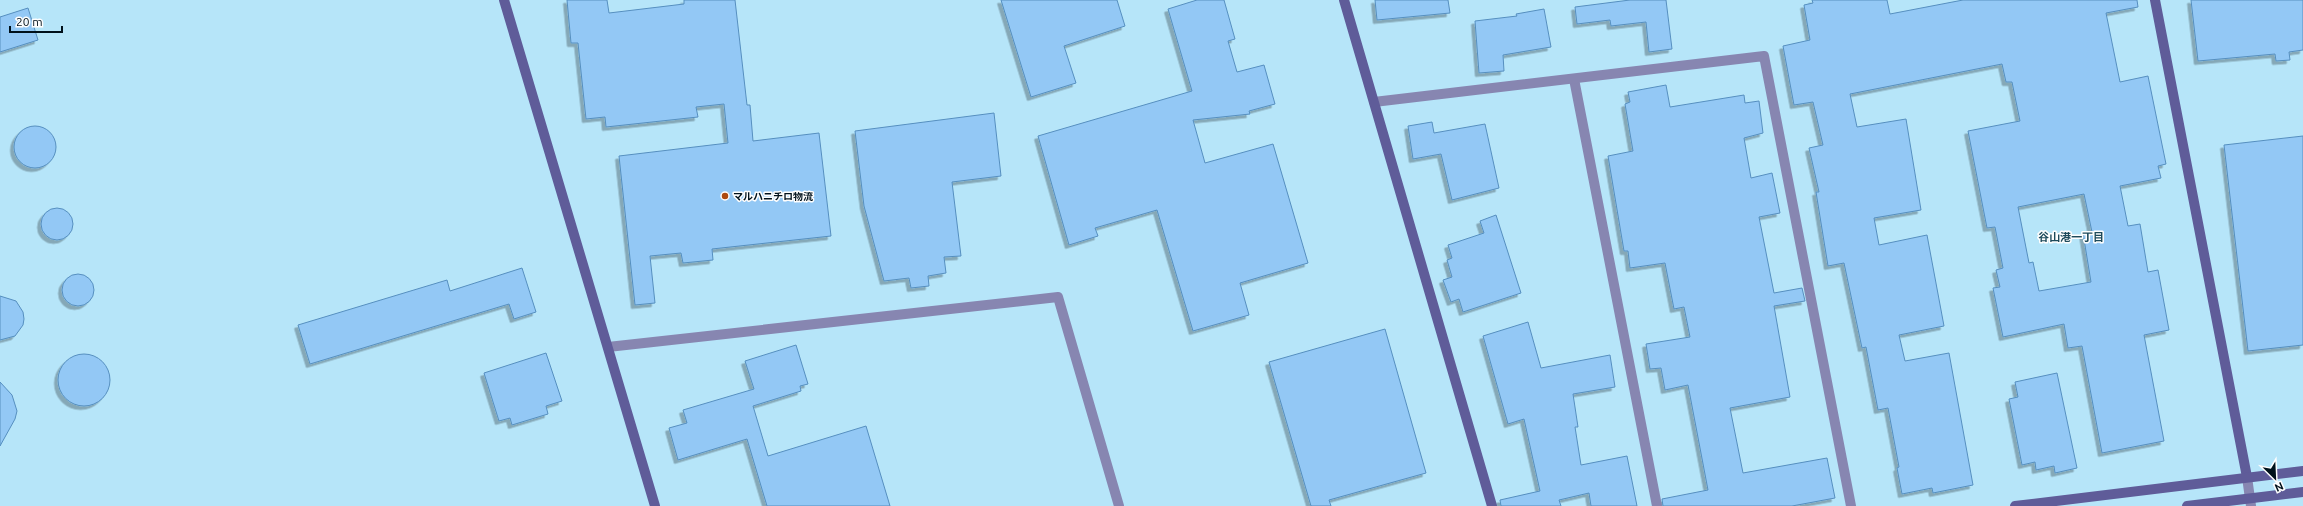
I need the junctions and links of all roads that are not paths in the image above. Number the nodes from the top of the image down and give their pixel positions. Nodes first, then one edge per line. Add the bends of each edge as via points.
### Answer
1 (504, 0) edge
2 (1344, 0) edge
3 (2155, 0) edge
4 (1574, 79) junction
5 (1374, 102) junction
6 (608, 347) junction
7 (2303, 471) edge
8 (2247, 477) junction
9 (2303, 492) edge
10 (2251, 502) edge
11 (655, 506) edge
12 (1119, 506) edge
13 (1492, 506) edge
14 (1657, 506) edge
15 (1851, 506) edge
16 (2014, 506) edge
17 (2187, 506) edge

1 - 6 street
2 - 5 street
3 - 8 street
4 - 5 street
4 - 14 street
4 - 15 street via 1764,56
5 - 13 street
6 - 11 street
6 - 12 street via 1058,297
7 - 8 street
8 - 10 street
8 - 16 street
9 - 10 street
10 - 17 street

